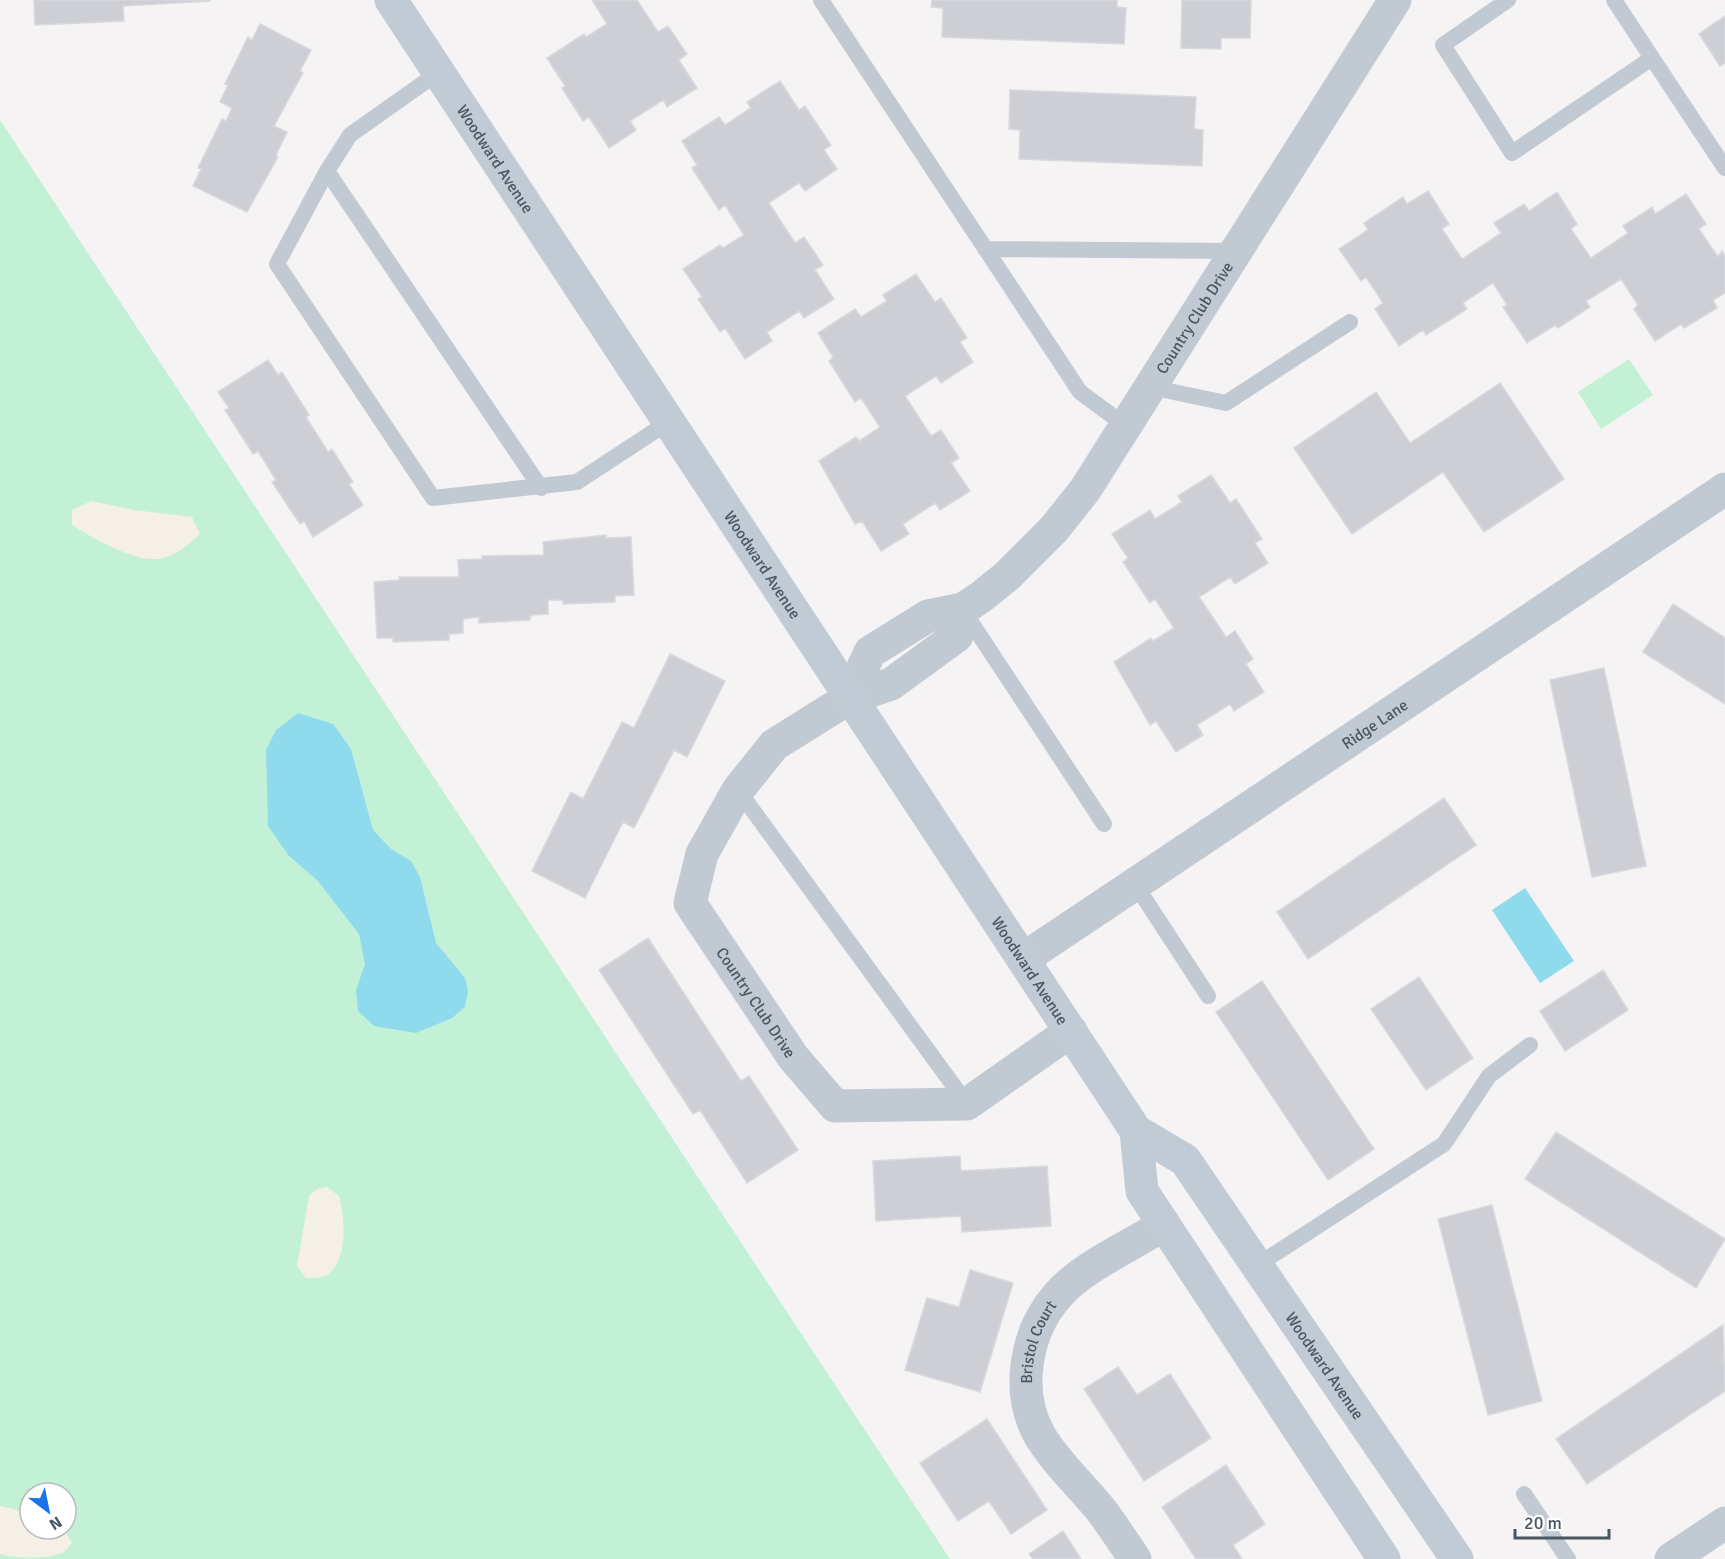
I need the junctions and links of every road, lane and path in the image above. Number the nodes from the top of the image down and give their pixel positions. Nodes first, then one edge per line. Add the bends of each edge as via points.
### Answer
1 (391, 0) edge
2 (821, 0) edge
3 (1508, 0) edge
4 (1614, 0) edge
5 (1387, 4) edge
6 (1652, 58) junction
7 (439, 72) junction
8 (1725, 168) edge
9 (327, 171) junction
10 (985, 249) junction
11 (1236, 251) junction
12 (1350, 322) dead end
13 (1150, 387) junction
14 (670, 421) junction
15 (1126, 426) junction
16 (541, 488) junction
17 (1725, 489) edge
18 (963, 609) junction
19 (849, 698) junction
20 (738, 790) junction
21 (1104, 824) dead end
22 (1135, 884) junction
23 (1023, 959) junction
24 (1208, 996) dead end
25 (1071, 1030) junction
26 (1530, 1045) dead end
27 (967, 1104) junction
28 (1136, 1131) junction
29 (1164, 1224) junction
30 (1256, 1266) junction
31 (1524, 1494) dead end
32 (1725, 1522) edge
33 (1135, 1559) edge
34 (1384, 1559) edge
35 (1457, 1559) edge
36 (1568, 1559) edge
37 (1671, 1559) edge

1 - 7 main road, Woodward Avenue
2 - 10 lane
3 - 6 lane via 1443,45 1512,153
4 - 6 lane
5 - 11 street, Country Club Drive
6 - 8 lane
7 - 9 lane via 350,135
7 - 14 main road, Woodward Avenue
9 - 16 lane
9 - 16 lane via 277,264 433,498
10 - 11 lane
10 - 15 lane via 1080,392
11 - 13 street, Country Club Drive
12 - 13 lane via 1226,403
13 - 15 street, Country Club Drive
14 - 16 lane via 577,482
14 - 19 main road, Woodward Avenue
15 - 18 street, Country Club Drive via 1085,490 1054,529 1007,576
17 - 22 street, Ridge Lane
18 - 19 street, Country Club Drive via 957,636 891,684
18 - 21 lane
19 - 20 street, Country Club Drive via 774,745
19 - 23 main road, Woodward Avenue
20 - 27 lane
20 - 27 street, Country Club Drive via 702,854 690,903 793,1057 835,1106
22 - 23 street, Ridge Lane
22 - 24 lane
23 - 25 main road, Woodward Avenue
25 - 27 street
25 - 28 main road, Woodward Avenue
26 - 30 lane via 1489,1076 1444,1144
28 - 29 main road, Woodward Avenue via 1142,1191
28 - 30 main road, Woodward Avenue via 1185,1160
29 - 33 street, Bristol Court via 1058,1294 1041,1319 1030,1346 1026,1376 1029,1406 1039,1434
29 - 34 main road, Woodward Avenue
30 - 35 main road, Woodward Avenue
31 - 36 lane
32 - 37 street

